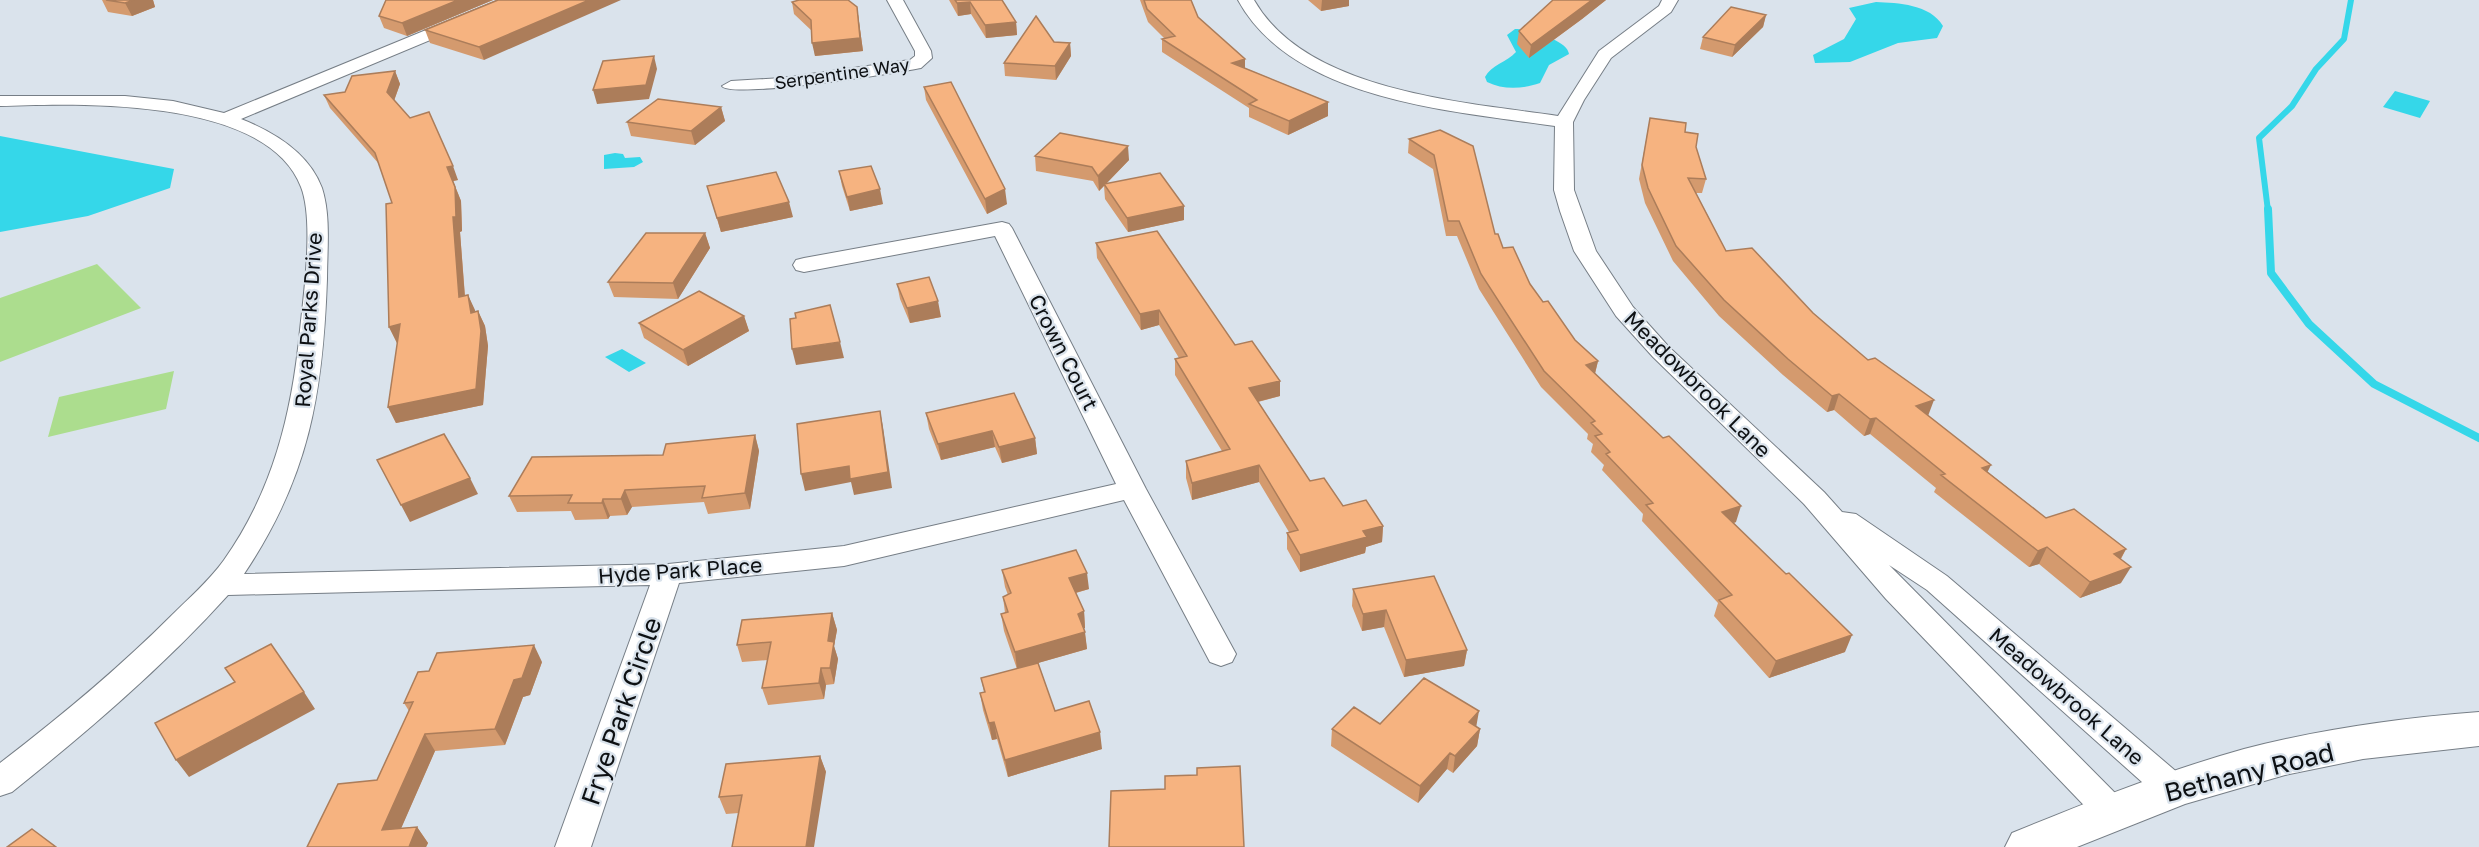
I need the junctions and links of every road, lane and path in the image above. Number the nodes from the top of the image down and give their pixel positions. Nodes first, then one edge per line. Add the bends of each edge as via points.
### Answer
1 (513, 0) edge
2 (895, 0) edge
3 (1246, 0) edge
4 (1670, 0) edge
5 (731, 86) dead end
6 (0, 101) edge
7 (225, 119) junction
8 (1564, 123) junction
9 (804, 266) dead end
10 (1132, 489) junction
11 (1814, 498) junction
12 (668, 574) junction
13 (220, 585) junction
14 (1221, 654) dead end
15 (2479, 729) edge
16 (0, 782) edge
17 (2173, 789) junction
18 (2112, 812) junction
19 (573, 847) edge
20 (2028, 847) edge

1 - 7 street
2 - 5 street, Serpentine Way via 923,51 923,58 915,64 782,83
3 - 8 street via 1270,34 1330,70 1424,99
4 - 8 street, Meadowbrook Lane via 1665,9 1605,55
6 - 7 street, Royal Parks Drive via 127,100 196,110
7 - 13 street, Royal Parks Drive via 266,138 289,154 305,174 315,213 313,321 304,406 276,497 259,531
8 - 11 street, Meadowbrook Lane via 1564,190 1570,211 1585,251 1624,311 1660,352
9 - 10 street, Crown Court via 1002,228
10 - 12 street, Hyde Park Place via 844,556
10 - 14 street, Crown Court
11 - 17 street, Meadowbrook Lane via 1937,583
11 - 18 street, Meadowbrook Lane via 1896,591
12 - 13 street, Hyde Park Place
12 - 19 street, Frye Park Circle
13 - 16 street, Royal Parks Drive via 81,719
15 - 17 main road, Bethany Road via 2316,752
17 - 18 main road, Bethany Road
18 - 20 main road, Bethany Road

